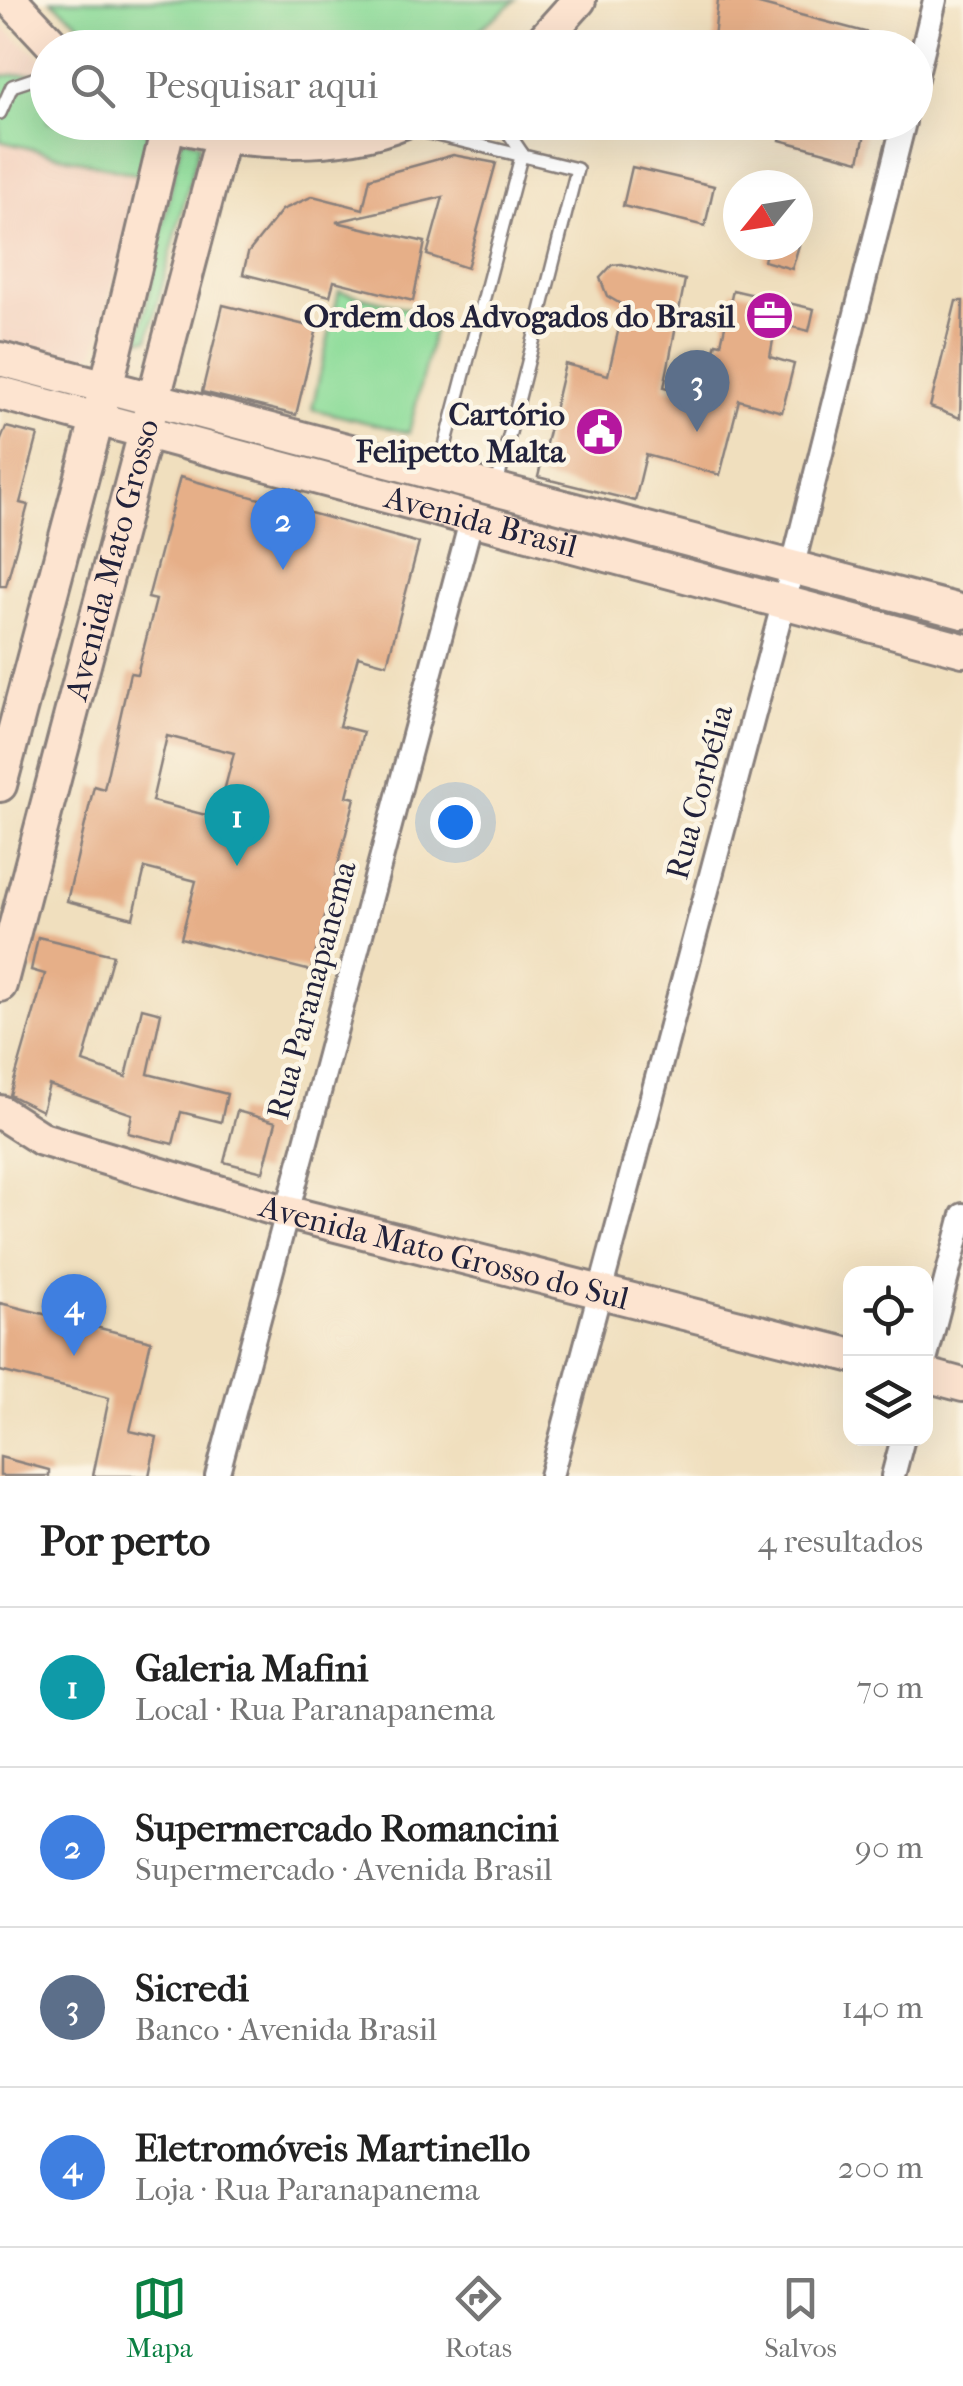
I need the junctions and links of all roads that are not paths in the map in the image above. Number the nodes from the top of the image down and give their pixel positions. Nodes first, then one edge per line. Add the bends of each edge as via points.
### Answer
1 (11, 0) edge
2 (579, 0) edge
3 (935, 0) edge
4 (39, 30) edge
5 (552, 30) edge
6 (928, 30) edge
7 (30, 80) edge
8 (0, 113) edge
9 (165, 140) edge
10 (222, 140) edge
11 (256, 140) edge
12 (284, 140) edge
13 (467, 140) edge
14 (513, 140) edge
15 (899, 140) edge
16 (522, 153) junction
17 (0, 359) edge
18 (0, 393) edge
19 (102, 403) junction
20 (147, 415) junction
21 (437, 475) junction
22 (495, 492) junction
23 (471, 521) junction
24 (792, 568) junction
25 (784, 601) junction
26 (963, 612) edge
27 (963, 650) edge
28 (0, 785) edge
29 (0, 986) edge
30 (0, 1112) edge
31 (42, 1140) junction
32 (0, 1143) edge
33 (285, 1212) junction
34 (963, 1215) edge
35 (601, 1289) junction
36 (843, 1353) edge
37 (926, 1356) edge
38 (933, 1377) edge
39 (963, 1385) edge
40 (902, 1446) edge
41 (216, 1476) edge
42 (551, 1476) edge
43 (893, 1476) edge

1 - 4 main road
2 - 5 main road
3 - 6 street
7 - 8 lane via 12,86
9 - 19 main road, Avenida Mato Grosso
10 - 20 main road, Avenida Mato Grosso
11 - 12 main road, Avenida Mato Grosso
13 - 16 lane
14 - 16 lane
15 - 24 street, Rua Corbélia
16 - 21 lane
16 - 22 lane via 577,169
17 - 19 main road, Avenida Brasil
18 - 19 main road, Avenida Brasil
19 - 20 main road, Avenida Brasil
19 - 28 main road, Avenida Mato Grosso
20 - 21 main road, Avenida Brasil
20 - 23 main road, Avenida Brasil
20 - 29 main road, Avenida Mato Grosso
21 - 22 main road, Avenida Brasil
22 - 24 main road, Avenida Brasil
23 - 25 main road, Avenida Brasil
23 - 33 street, Rua Paranapanema
24 - 25 street, Rua Corbélia
24 - 26 main road, Avenida Brasil
25 - 27 main road, Avenida Brasil
25 - 35 street, Rua Corbélia
30 - 31 main road
31 - 32 main road
31 - 33 main road, Avenida Mato Grosso do Sul
33 - 35 main road, Avenida Mato Grosso do Sul
33 - 41 street, Rua Paranapanema
34 - 37 street
35 - 36 main road, Avenida Mato Grosso do Sul
35 - 42 street, Rua Corbélia
38 - 39 main road
40 - 43 street

